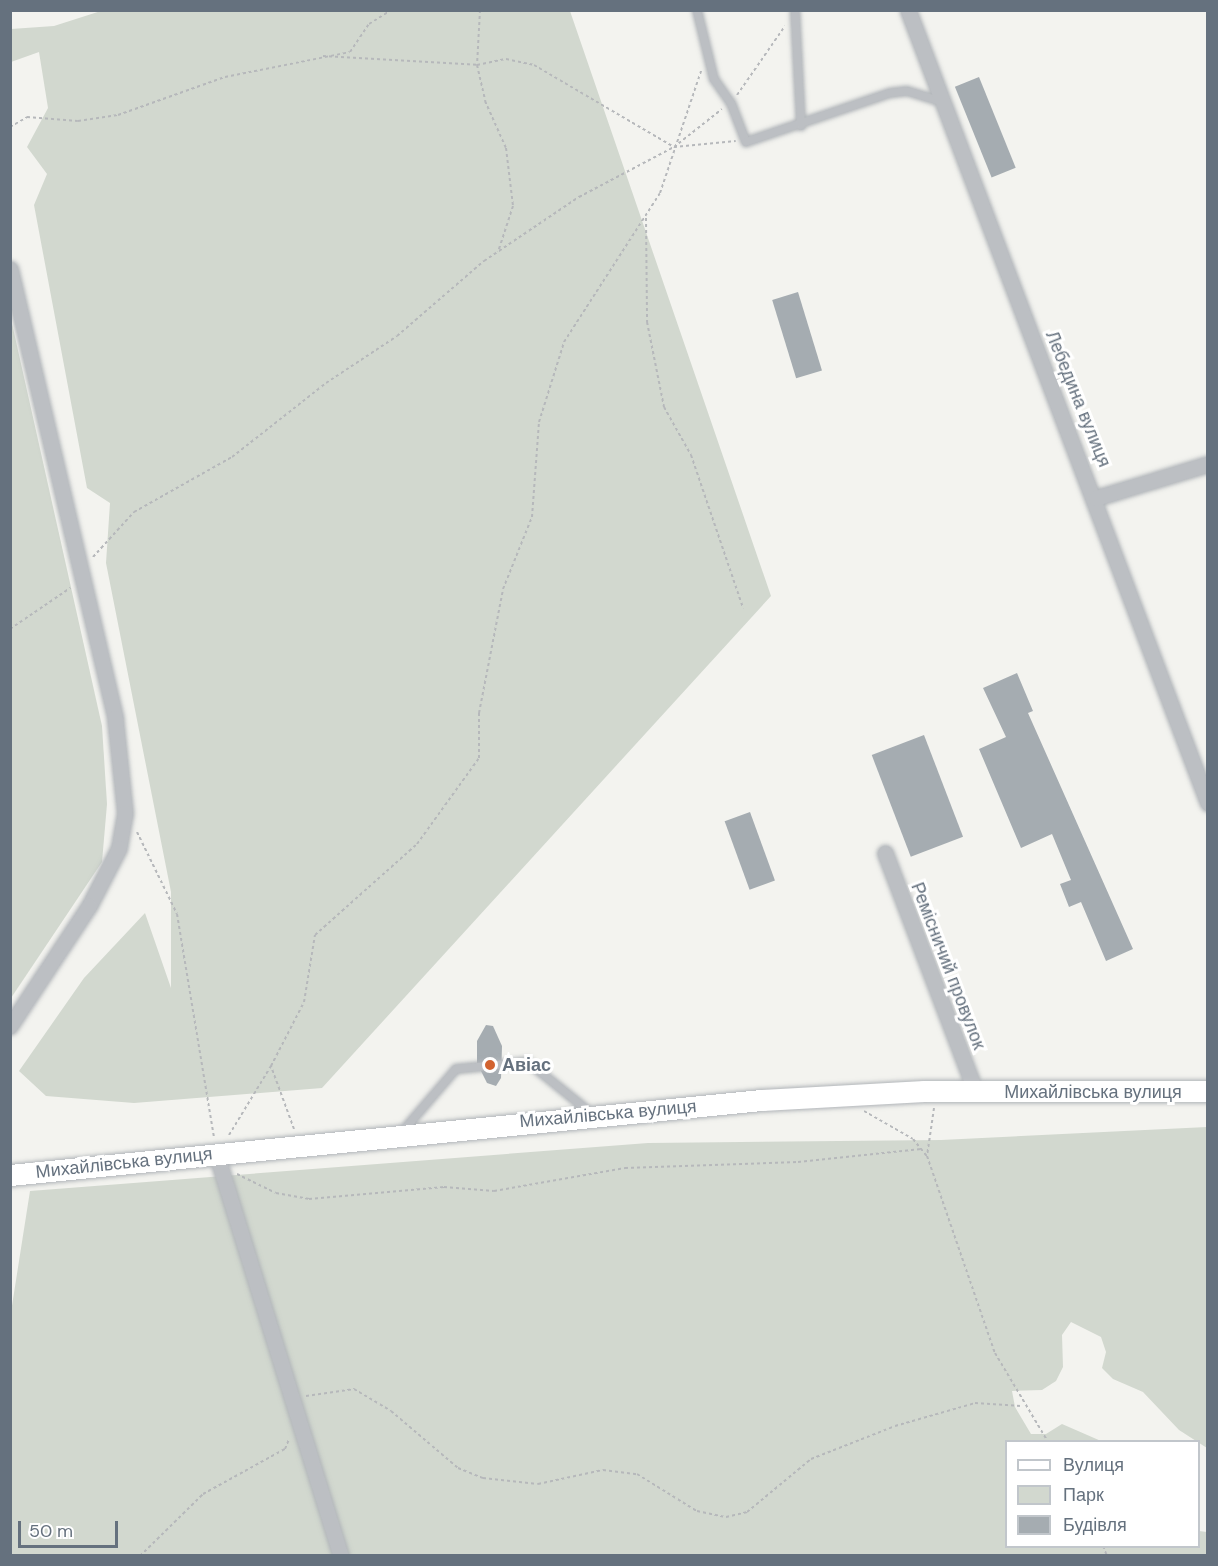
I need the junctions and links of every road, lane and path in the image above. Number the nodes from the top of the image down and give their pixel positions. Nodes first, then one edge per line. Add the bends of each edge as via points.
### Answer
1 (391, 10) edge
2 (480, 10) edge
3 (697, 10) edge
4 (908, 10) edge
5 (795, 11) edge
6 (706, 48) junction
7 (323, 56) junction
8 (477, 64) junction
9 (731, 103) junction
10 (944, 103) junction
11 (801, 126) junction
12 (10, 127) edge
13 (746, 142) junction
14 (674, 147) junction
15 (646, 218) junction
16 (498, 253) junction
17 (10, 268) edge
18 (1208, 464) edge
19 (1096, 498) junction
20 (79, 581) junction
21 (743, 608) dead end
22 (10, 629) edge
23 (1208, 803) edge
24 (125, 813) junction
25 (885, 852) dead end
26 (10, 1026) edge
27 (271, 1066) junction
28 (1208, 1091) edge
29 (947, 1092) junction
30 (976, 1092) junction
31 (840, 1096) junction
32 (593, 1115) junction
33 (399, 1135) junction
34 (303, 1144) junction
35 (921, 1149) junction
36 (927, 1156) junction
37 (218, 1158) junction
38 (10, 1175) edge
39 (292, 1401) junction
40 (1022, 1406) junction
41 (296, 1416) junction
42 (1047, 1440) edge
43 (140, 1556) edge
44 (342, 1556) edge

1 - 7 path via 369,24 350,52
2 - 8 path
3 - 6 lane
4 - 10 street, Лебедина вулиця
5 - 9 path
5 - 11 lane
6 - 9 lane via 714,78
6 - 14 path
7 - 8 path
7 - 12 path via 225,77 118,115 78,121 27,117
8 - 14 path via 506,59 534,65
8 - 16 path via 485,101 506,148 513,206
9 - 13 lane
9 - 14 path
10 - 11 lane via 907,91 890,93
10 - 19 street, Лебедина вулиця
11 - 13 lane
13 - 14 path via 719,140
14 - 15 path
14 - 16 path via 579,197
15 - 21 path via 647,322 664,407 691,455
15 - 27 path via 564,342 539,422 532,517 503,589 479,713 479,758 417,843 315,935 304,1002
16 - 20 path via 397,336 326,383 232,457 134,512 108,535
17 - 20 street
18 - 19 street
19 - 23 street, Лебедина вулиця via 1132,614
20 - 22 path
20 - 24 street via 115,718
24 - 26 street via 119,848 89,906
24 - 37 path via 177,914
25 - 30 street, Ремісничий провулок
27 - 34 path via 280,1101
27 - 37 path
28 - 30 main road, Михайлівська вулиця
29 - 30 main road, Михайлівська вулиця
29 - 31 main road, Михайлівська вулиця
29 - 36 path via 931,1112
31 - 32 main road, Михайлівська вулиця
31 - 35 path
32 - 33 main road, Михайлівська вулиця
32 - 33 lane via 528,1062 456,1069
33 - 34 main road, Михайлівська вулиця
34 - 37 main road, Михайлівська вулиця
35 - 36 path
35 - 37 path via 798,1162 625,1168 494,1191 444,1187 309,1199 252,1183
36 - 40 path via 995,1353
37 - 38 main road, Михайлівська вулиця
37 - 39 street
39 - 40 path via 323,1391 354,1389 391,1411 458,1468 483,1478 538,1484 603,1470 637,1474 697,1511 726,1517 747,1512 811,1460 895,1426 975,1402
39 - 41 street
40 - 42 path
41 - 43 path via 285,1449 203,1494
41 - 44 street

